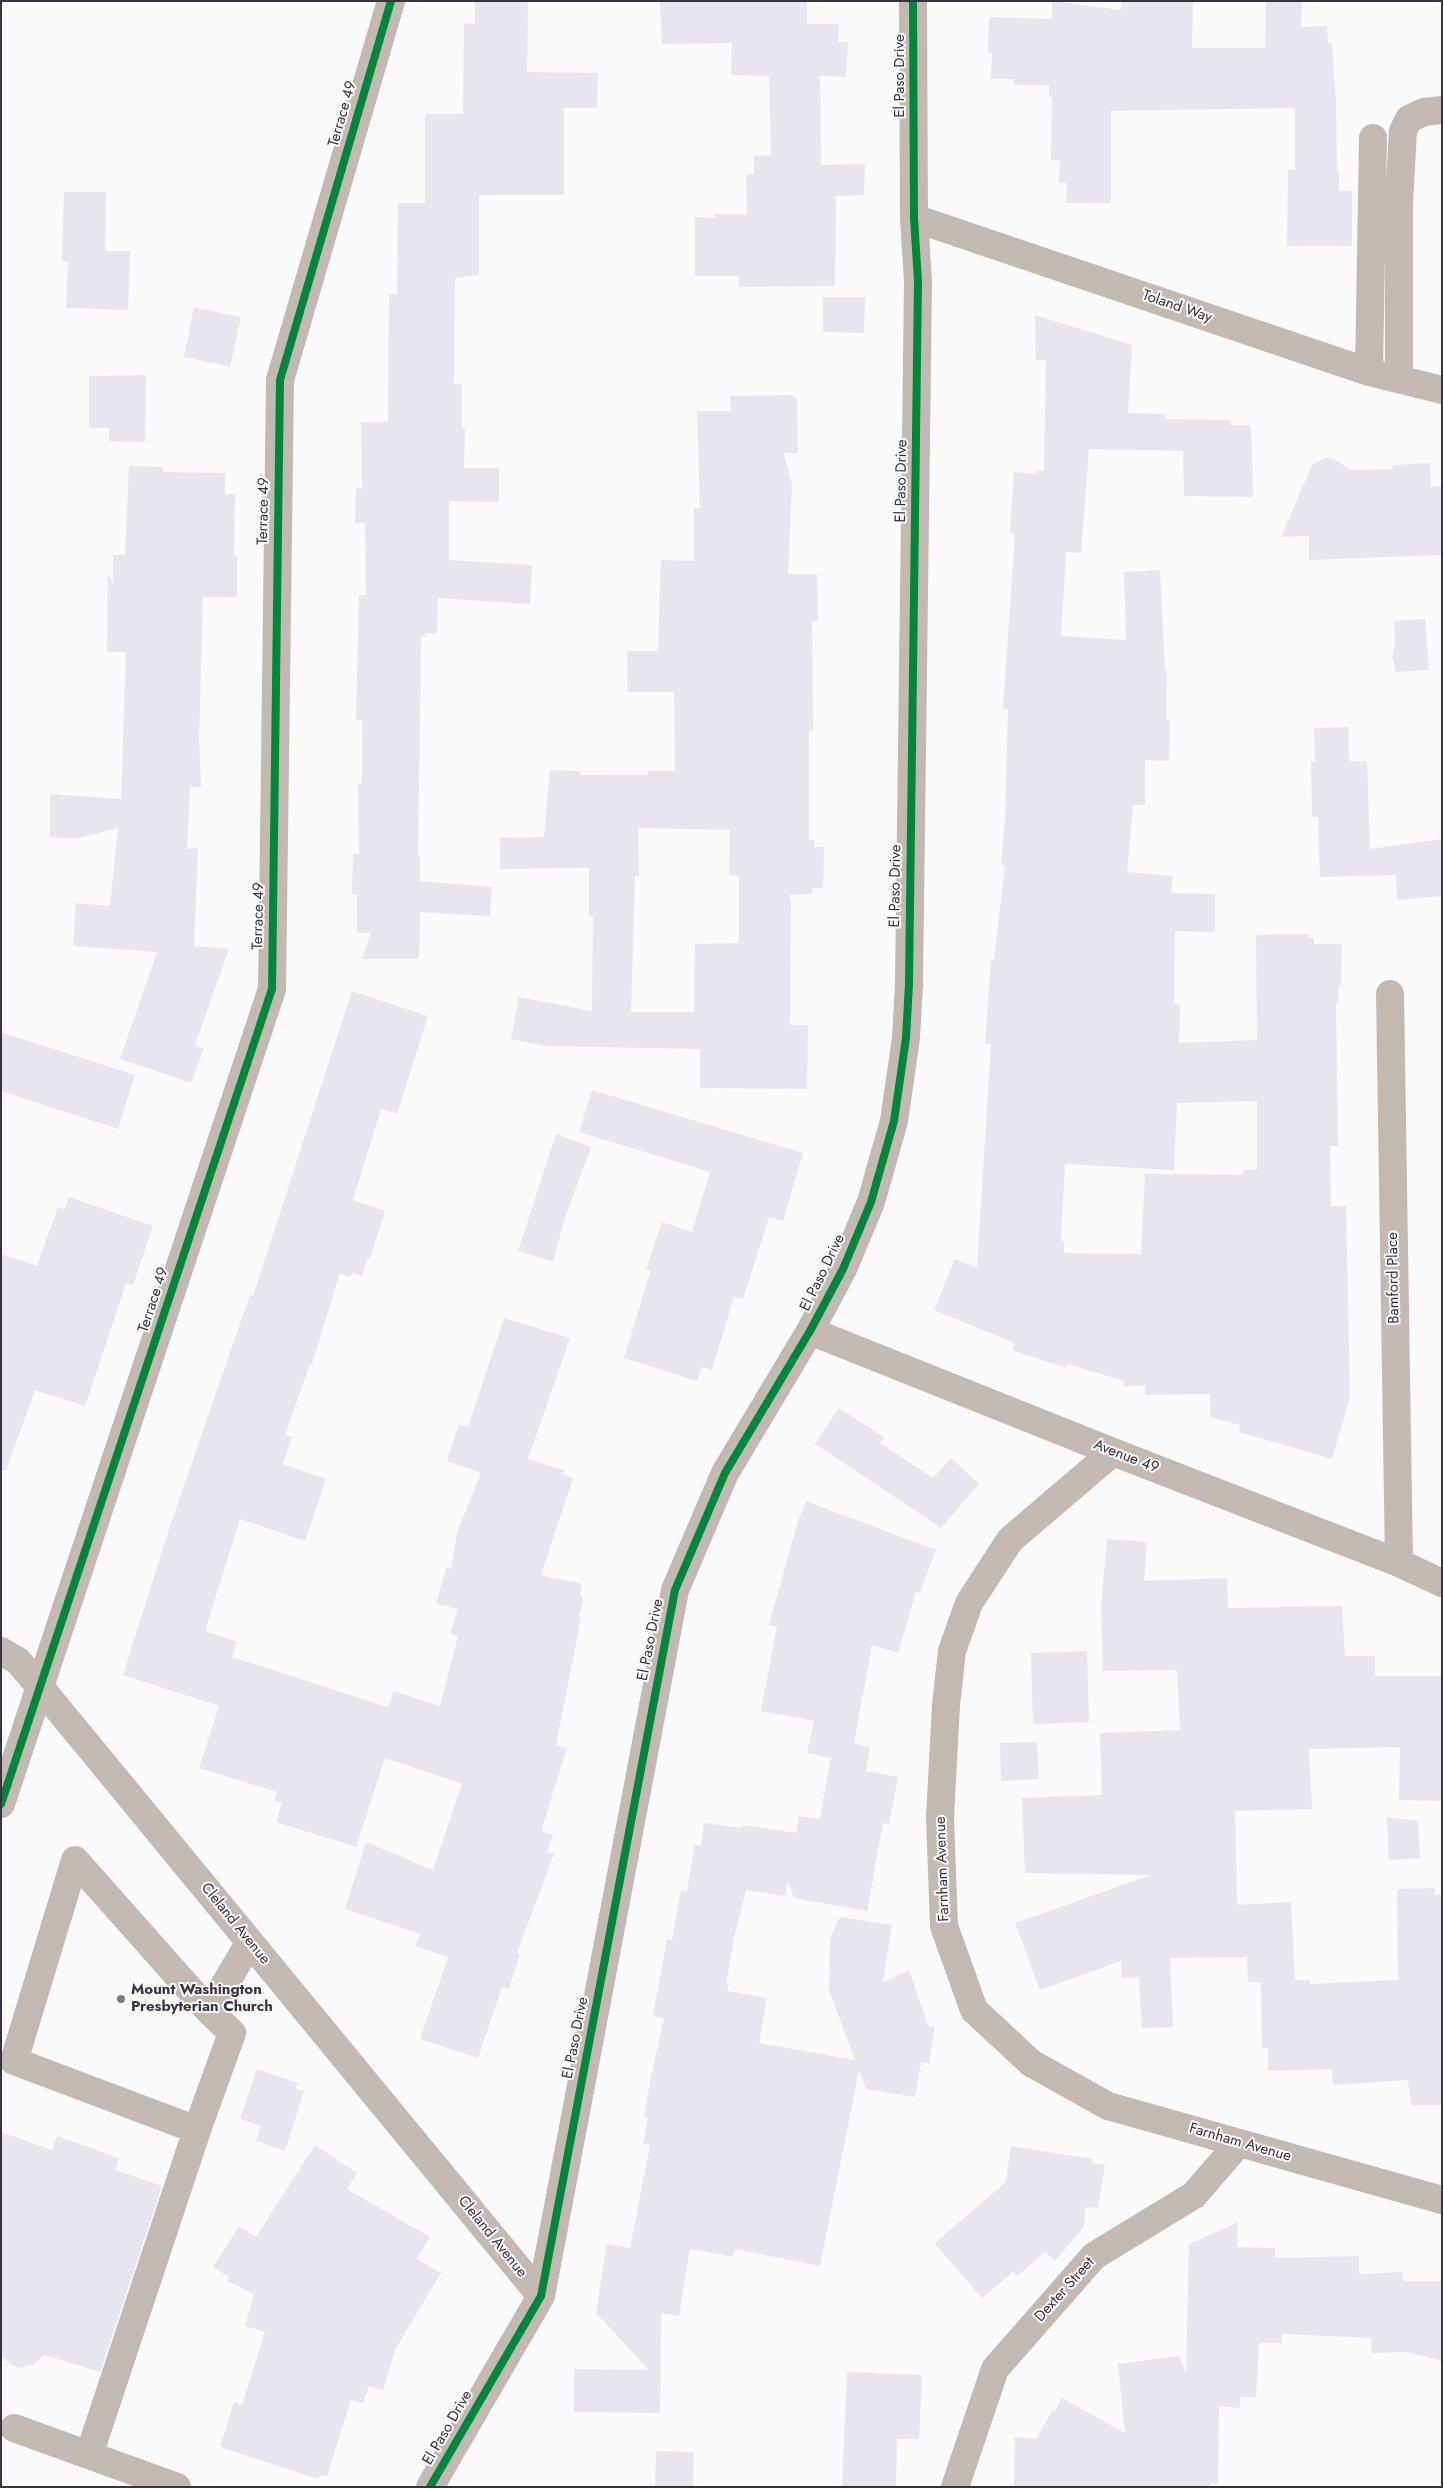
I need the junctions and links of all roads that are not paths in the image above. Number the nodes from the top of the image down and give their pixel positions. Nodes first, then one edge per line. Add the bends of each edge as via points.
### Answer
1 (391, 1) edge
2 (913, 1) edge
3 (1442, 110) edge
4 (1374, 138) dead end
5 (914, 218) junction
6 (1369, 372) junction
7 (1399, 379) junction
8 (1442, 390) edge
9 (1390, 994) dead end
10 (810, 1331) junction
11 (1113, 1452) junction
12 (1399, 1563) junction
13 (1442, 1583) edge
14 (1, 1651) edge
15 (40, 1687) junction
16 (1, 1804) edge
17 (250, 1942) junction
18 (209, 2011) junction
19 (197, 2130) junction
20 (1239, 2143) junction
21 (1442, 2200) edge
22 (541, 2296) junction
23 (14, 2428) dead end
24 (89, 2455) junction
25 (177, 2487) edge
26 (430, 2487) edge
27 (955, 2487) edge

1 - 15 street, Terrace 49 via 280,380 272,989
2 - 5 street, El Paso Drive
3 - 7 street via 1424,112 1409,119 1403,131 1399,202
4 - 6 street
5 - 6 street, Toland Way
5 - 10 street, El Paso Drive via 918,280 906,1038 894,1121 871,1202 844,1269
6 - 7 street, Toland Way
7 - 8 street, Toland Way
9 - 12 street, Bamford Place
10 - 11 street, Avenue 49
10 - 22 street, El Paso Drive via 725,1473 675,1590
11 - 12 street, Avenue 49
11 - 20 street, Farnham Avenue via 1010,1540 969,1603 952,1651 946,1705 940,1817 944,1926 974,2010 1031,2063 1108,2106
12 - 13 street, Avenue 49
14 - 15 street, Cleland Avenue via 18,1661
15 - 16 street, Terrace 49
15 - 17 street, Cleland Avenue
17 - 18 street
17 - 22 street, Cleland Avenue
18 - 19 street via 232,2033
18 - 19 street via 75,1860 14,2061
19 - 24 street
20 - 21 street, Farnham Avenue
20 - 27 street, Dexter Street via 1194,2195 1094,2256 995,2369
22 - 26 street, El Paso Drive
23 - 24 street
24 - 25 street

